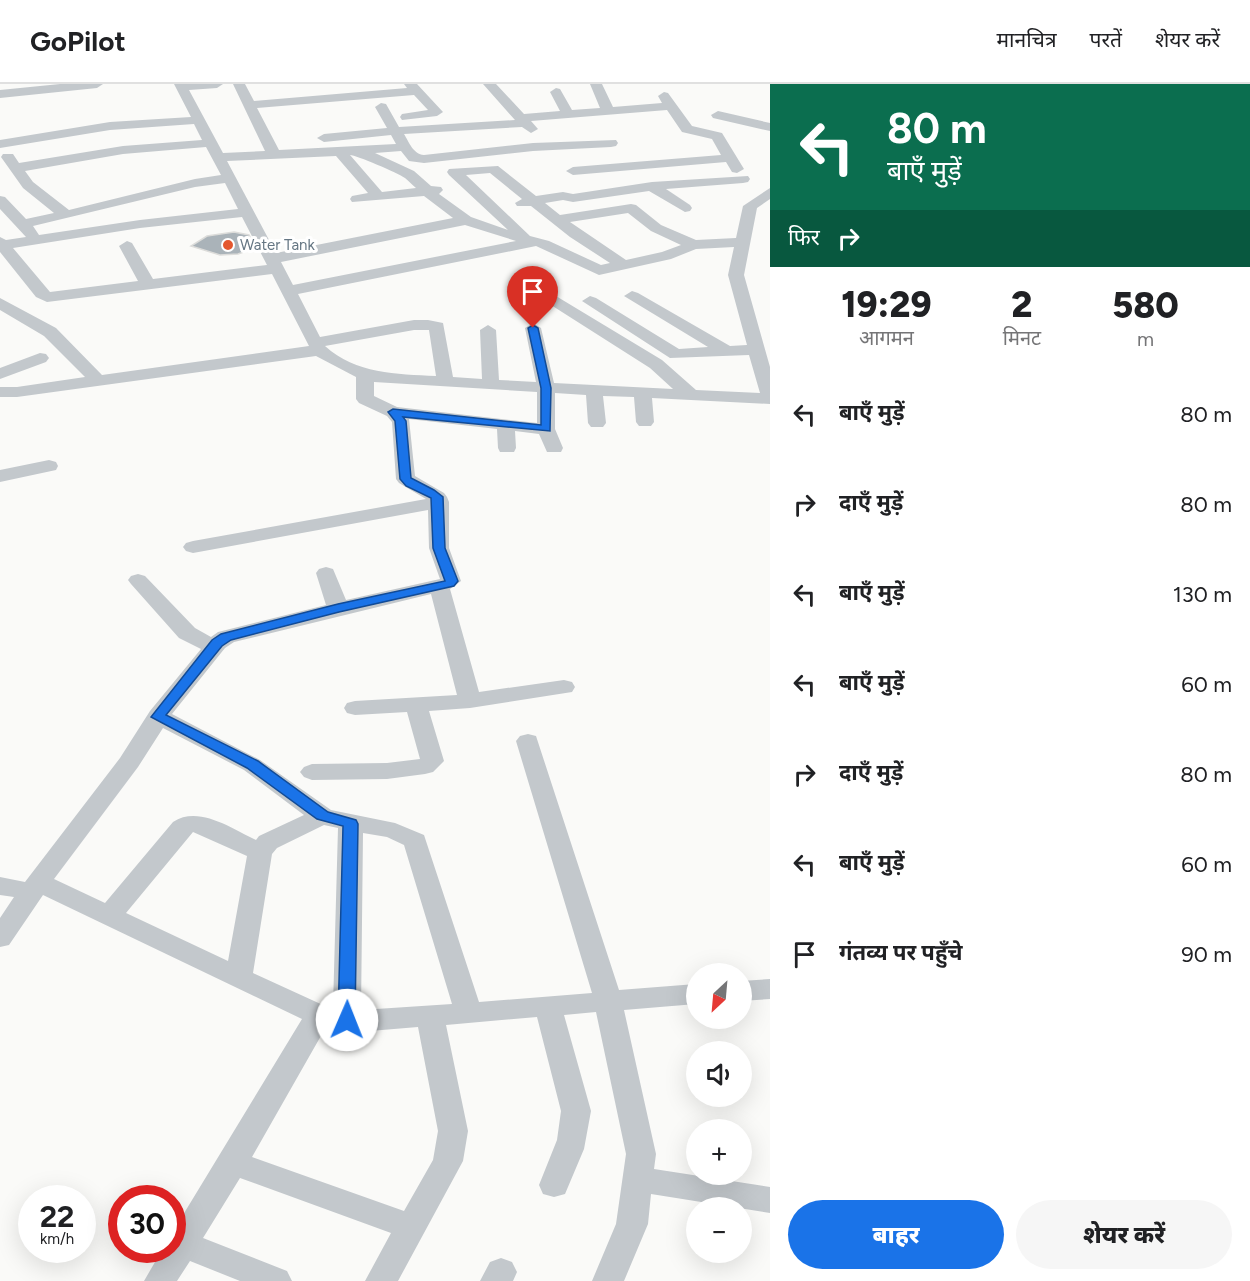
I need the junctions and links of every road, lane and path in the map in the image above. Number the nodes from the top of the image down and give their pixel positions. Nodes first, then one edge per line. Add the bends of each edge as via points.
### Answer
1 (97, 84) edge
2 (216, 84) edge
3 (238, 84) edge
4 (489, 84) edge
5 (180, 85) edge
6 (596, 85) edge
7 (413, 87) edge
8 (556, 92) dead end
9 (0, 94) edge
10 (250, 105) junction
11 (608, 110) junction
12 (567, 113) junction
13 (718, 115) dead end
14 (199, 120) junction
15 (524, 121) junction
16 (770, 127) edge
17 (396, 131) junction
18 (611, 143) dead end
19 (0, 145) edge
20 (405, 147) junction
21 (533, 147) junction
22 (214, 150) junction
23 (272, 150) junction
24 (361, 151) junction
25 (340, 152) junction
26 (730, 158) junction
27 (16, 168) junction
28 (573, 171) dead end
29 (229, 177) junction
30 (743, 179) junction
31 (467, 186) junction
32 (652, 186) junction
33 (126, 188) dead end
34 (428, 191) junction
35 (767, 196) edge
36 (379, 197) junction
37 (357, 199) dead end
38 (0, 200) edge
39 (532, 201) junction
40 (52, 204) junction
41 (489, 206) junction
42 (685, 208) dead end
43 (449, 209) junction
44 (247, 212) junction
45 (66, 215) junction
46 (466, 220) junction
47 (557, 220) junction
48 (23, 224) junction
49 (37, 240) junction
50 (531, 240) junction
51 (743, 242) junction
52 (2, 245) edge
53 (694, 245) junction
54 (127, 246) dead end
55 (274, 264) junction
56 (624, 265) junction
57 (147, 284) junction
58 (288, 291) junction
59 (546, 295) dead end
60 (44, 296) junction
61 (632, 296) dead end
62 (590, 301) dead end
63 (1, 304) edge
64 (748, 317) junction
65 (770, 318) edge
66 (533, 328) dead end
67 (488, 330) dead end
68 (317, 346) junction
69 (757, 349) junction
70 (727, 351) junction
71 (40, 358) dead end
72 (0, 374) edge
73 (365, 374) junction
74 (98, 381) junction
75 (445, 382) junction
76 (491, 385) junction
77 (546, 388) junction
78 (594, 391) junction
79 (0, 392) edge
80 (643, 394) junction
81 (692, 396) junction
82 (770, 398) edge
83 (393, 412) junction
84 (645, 422) dead end
85 (597, 423) dead end
86 (506, 424) junction
87 (546, 429) junction
88 (507, 448) dead end
89 (554, 448) dead end
90 (49, 466) dead end
91 (0, 476) edge
92 (439, 502) junction
93 (193, 547) dead end
94 (326, 573) dead end
95 (138, 580) dead end
96 (439, 586) junction
97 (338, 608) junction
98 (213, 647) junction
99 (564, 687) dead end
100 (470, 700) junction
101 (416, 704) junction
102 (355, 708) dead end
103 (158, 717) junction
104 (528, 741) dead end
105 (312, 772) dead end
106 (322, 816) junction
107 (351, 824) junction
108 (260, 852) junction
109 (0, 886) edge
110 (36, 887) junction
111 (110, 916) junction
112 (0, 938) edge
113 (239, 977) junction
114 (770, 989) edge
115 (752, 990) edge
116 (686, 995) edge
117 (608, 1001) junction
118 (548, 1006) junction
119 (469, 1013) junction
120 (430, 1016) junction
121 (333, 1018) junction
122 (233, 1163) junction
123 (638, 1179) junction
124 (554, 1185) dead end
125 (770, 1200) edge
126 (411, 1227) junction
127 (186, 1239) edge
128 (186, 1245) edge
129 (171, 1263) edge
130 (160, 1281) edge
131 (276, 1281) edge
132 (381, 1281) edge
133 (608, 1281) edge

1 - 9 street
2 - 5 street
3 - 10 street
4 - 15 street
5 - 14 street
6 - 11 street
7 - 10 street
7 - 17 street via 436,113 385,113
8 - 12 street
10 - 23 street
11 - 12 street
11 - 26 street via 667,101 675,121 690,132 717,136
12 - 15 street
13 - 16 street
14 - 19 street via 110,126
14 - 22 street
15 - 17 street
15 - 21 street via 539,139 531,141
17 - 20 street
17 - 23 street
18 - 21 street
19 - 27 street
20 - 21 street via 420,159
20 - 24 street
22 - 23 street
22 - 27 street via 123,150
22 - 29 street
23 - 25 street
24 - 25 street
24 - 34 street via 408,174
25 - 36 street
26 - 28 street
26 - 30 street
27 - 40 street via 28,185
29 - 44 street
29 - 45 street
30 - 32 street
30 - 35 street
31 - 34 street
31 - 39 street via 454,172 491,168
31 - 41 street
32 - 39 street
32 - 42 street
33 - 40 street via 98,198
34 - 36 street
34 - 43 street
35 - 51 street via 750,206
36 - 37 street
38 - 48 street
39 - 41 street
39 - 47 street
40 - 45 street
41 - 43 street
41 - 50 street
43 - 46 street
44 - 49 street
44 - 55 street
45 - 48 street
46 - 50 street
46 - 55 street
47 - 53 street via 631,208 656,228
47 - 56 street
48 - 49 street
49 - 52 street
50 - 56 street via 598,270
50 - 58 street
51 - 53 street
51 - 64 street via 736,275
52 - 60 street
53 - 56 street
54 - 57 street
55 - 57 street
55 - 58 street
57 - 60 street
58 - 68 street
59 - 81 street via 656,364
60 - 63 street
61 - 70 street
62 - 70 street via 676,354
63 - 74 street via 50,332
64 - 65 street
64 - 69 street
66 - 77 street
67 - 76 street
68 - 73 street via 333,361
68 - 74 street
68 - 75 street via 412,324 433,324
69 - 70 street
69 - 82 street
71 - 72 street
73 - 75 street via 383,379
73 - 83 street via 365,399
74 - 79 street
75 - 76 street
76 - 77 street
77 - 78 street
77 - 87 street
78 - 80 street
78 - 85 street
80 - 81 street
80 - 84 street
81 - 82 street
83 - 86 street
83 - 92 street via 401,421 406,479 430,492
86 - 87 street
86 - 88 street
87 - 89 street
90 - 91 street
92 - 93 street
92 - 96 street via 439,548 451,581
94 - 97 street
95 - 98 street via 187,633
96 - 97 street
96 - 100 street
97 - 98 street via 226,637
98 - 103 street
99 - 100 street
100 - 101 street
101 - 102 street
101 - 105 street via 430,764 387,771
103 - 106 street via 252,765
103 - 110 street via 130,762
104 - 117 street
106 - 107 street
106 - 108 street via 268,842
107 - 119 street via 399,833 415,841
107 - 121 street
108 - 111 street via 198,824 188,824
108 - 113 street
109 - 110 street
110 - 111 street
110 - 112 street
111 - 113 street
113 - 121 street
114 - 115 street
116 - 117 street
117 - 118 street
117 - 123 street via 641,1154
118 - 119 street
118 - 124 street via 576,1111 572,1143
119 - 120 street
120 - 121 street via 370,1021
120 - 126 street via 453,1131 452,1148
121 - 122 street
122 - 126 street
122 - 127 street
123 - 125 street
123 - 133 street via 633,1224
126 - 132 street
128 - 131 street
129 - 130 street

